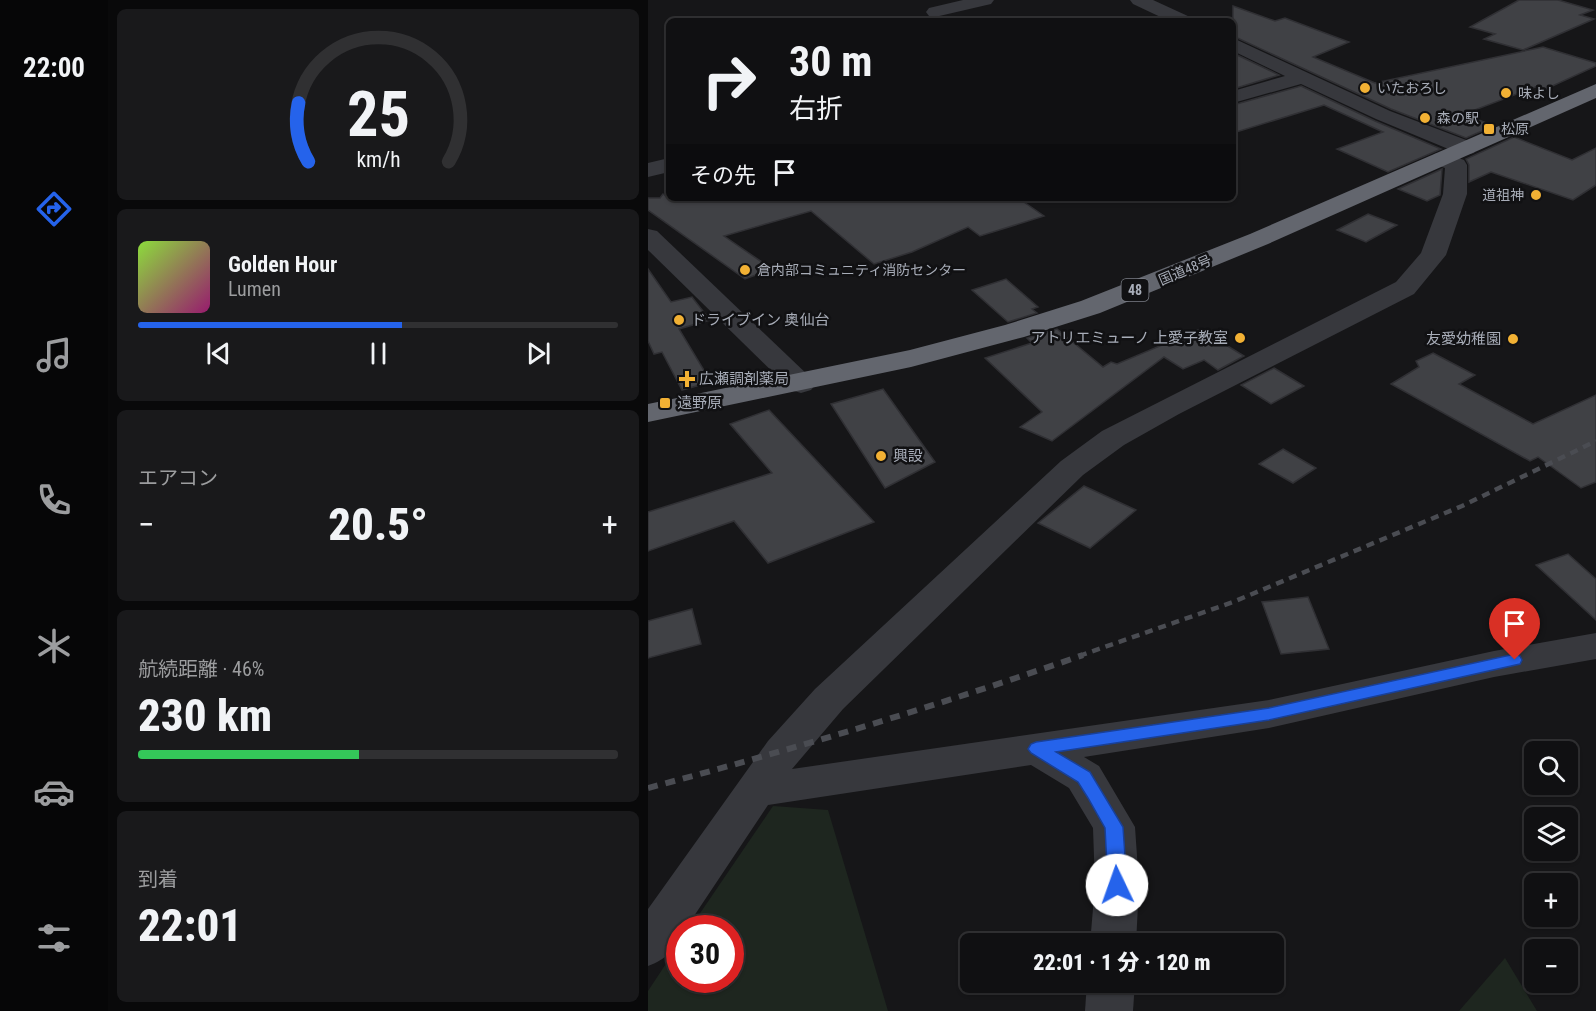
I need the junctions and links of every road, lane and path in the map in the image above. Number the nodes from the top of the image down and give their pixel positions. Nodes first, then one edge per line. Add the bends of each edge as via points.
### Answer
1 (985, 0) edge
2 (1139, 0) edge
3 (934, 12) dead end
4 (1178, 18) edge
5 (1236, 45) edge
6 (1303, 77) junction
7 (1596, 90) edge
8 (1236, 95) edge
9 (1454, 153) junction
10 (666, 166) edge
11 (648, 170) edge
12 (648, 236) edge
13 (801, 384) junction
14 (648, 413) edge
15 (1596, 646) edge
16 (1036, 749) junction
17 (755, 791) junction
18 (1114, 933) edge
19 (648, 946) edge
20 (1110, 993) edge
21 (1109, 1011) edge

1 - 3 street
2 - 4 street
5 - 6 street
6 - 8 street
6 - 9 street
7 - 9 highway, 国道48号 / 48
9 - 13 highway, 国道48号 / 48 via 1155,283 1068,314 969,344
9 - 17 street via 1455,194 1432,255 1405,288 1168,408 1072,468 830,699 782,752
10 - 11 street
12 - 13 street
13 - 14 highway, 国道48号 / 48
15 - 16 street via 1494,663 1269,714
16 - 17 street
16 - 18 street via 1084,777 1114,827 1117,885
17 - 19 street
20 - 21 street

